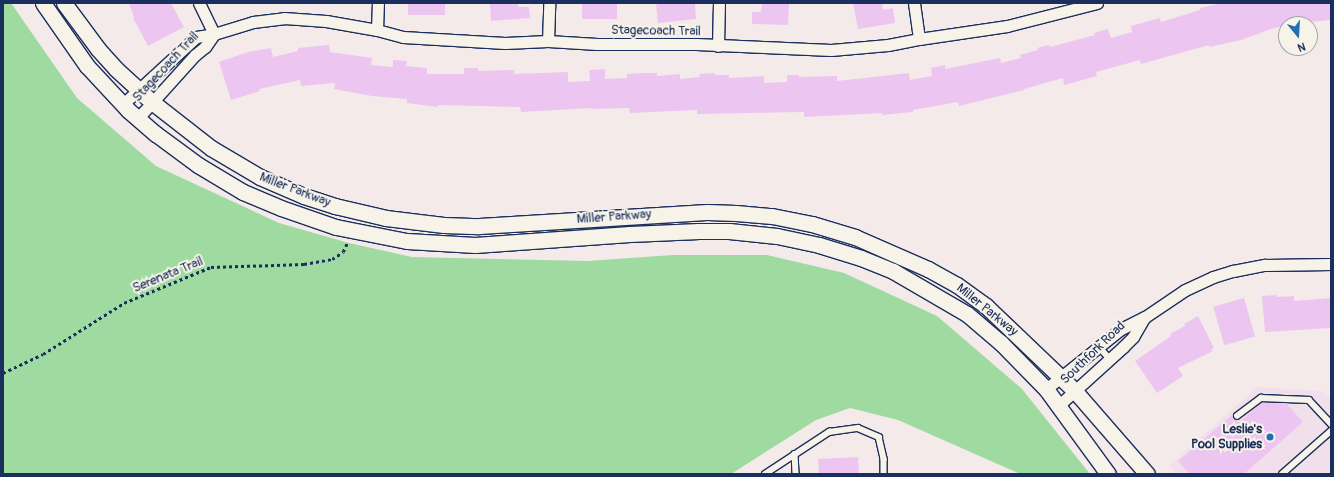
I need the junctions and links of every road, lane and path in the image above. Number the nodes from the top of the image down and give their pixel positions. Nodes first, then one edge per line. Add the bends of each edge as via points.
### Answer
1 (44, 3) edge
2 (64, 3) edge
3 (199, 3) edge
4 (378, 3) edge
5 (549, 3) edge
6 (719, 3) edge
7 (914, 3) edge
8 (1097, 3) edge
9 (377, 30) junction
10 (214, 34) junction
11 (919, 39) junction
12 (548, 41) junction
13 (718, 46) junction
14 (173, 57) junction
15 (183, 68) junction
16 (138, 90) junction
17 (152, 102) junction
18 (123, 104) junction
19 (138, 118) junction
20 (349, 239) dead end
21 (1331, 264) edge
22 (1145, 317) junction
23 (1099, 347) junction
24 (1110, 359) junction
25 (3, 373) edge
26 (1061, 376) junction
27 (1046, 389) junction
28 (1075, 390) junction
29 (1058, 406) junction
30 (1237, 416) dead end
31 (1331, 424) edge
32 (1331, 431) edge
33 (795, 454) junction
34 (765, 474) edge
35 (796, 474) edge
36 (884, 474) edge
37 (1108, 474) edge
38 (1147, 474) edge
39 (1282, 474) edge

1 - 18 street, Miller Parkway via 87,66
2 - 16 street, Miller Parkway via 98,49
3 - 10 street
4 - 9 street
5 - 12 street
6 - 13 street
7 - 11 street
8 - 11 street, Stagecoach Trail via 1007,26
9 - 10 street, Stagecoach Trail via 326,21 284,18 253,22
9 - 12 street, Stagecoach Trail via 411,38 506,43
10 - 14 street, Stagecoach Trail via 196,37
10 - 15 street, Stagecoach Trail via 205,47
11 - 13 street, Stagecoach Trail via 888,45 831,50
12 - 13 street, Stagecoach Trail
14 - 15 lane
14 - 16 street, Stagecoach Trail
15 - 17 street, Stagecoach Trail
16 - 17 street, Miller Parkway
16 - 18 street, Stagecoach Trail
17 - 19 street, Stagecoach Trail
17 - 26 street, Miller Parkway via 211,148 260,177 304,196 386,218 444,225 479,226 707,212 772,216 812,224 855,237 958,285 1006,323
18 - 19 street, Miller Parkway
19 - 27 street, Miller Parkway via 180,152 243,192 314,220 383,237 440,244 475,245 699,231 777,236 826,247 893,271 967,314 1001,343
20 - 25 path, Serenata Trail via 343,252 332,259 304,264 211,268 183,278 124,304 43,354
21 - 22 street, Southfork Road via 1273,264 1233,271 1212,277 1185,290
22 - 23 street, Southfork Road via 1121,329
22 - 24 street, Southfork Road via 1133,337
23 - 24 lane
23 - 26 street, Southfork Road
24 - 28 street, Southfork Road
26 - 27 street, Southfork Road
26 - 28 street, Miller Parkway
27 - 29 street, Miller Parkway
28 - 29 street, Southfork Road
28 - 38 street, Miller Parkway
29 - 37 street, Miller Parkway
30 - 31 lane via 1262,398 1309,400
32 - 39 lane
33 - 34 lane
33 - 35 lane
33 - 36 lane via 829,432 858,428 880,437

